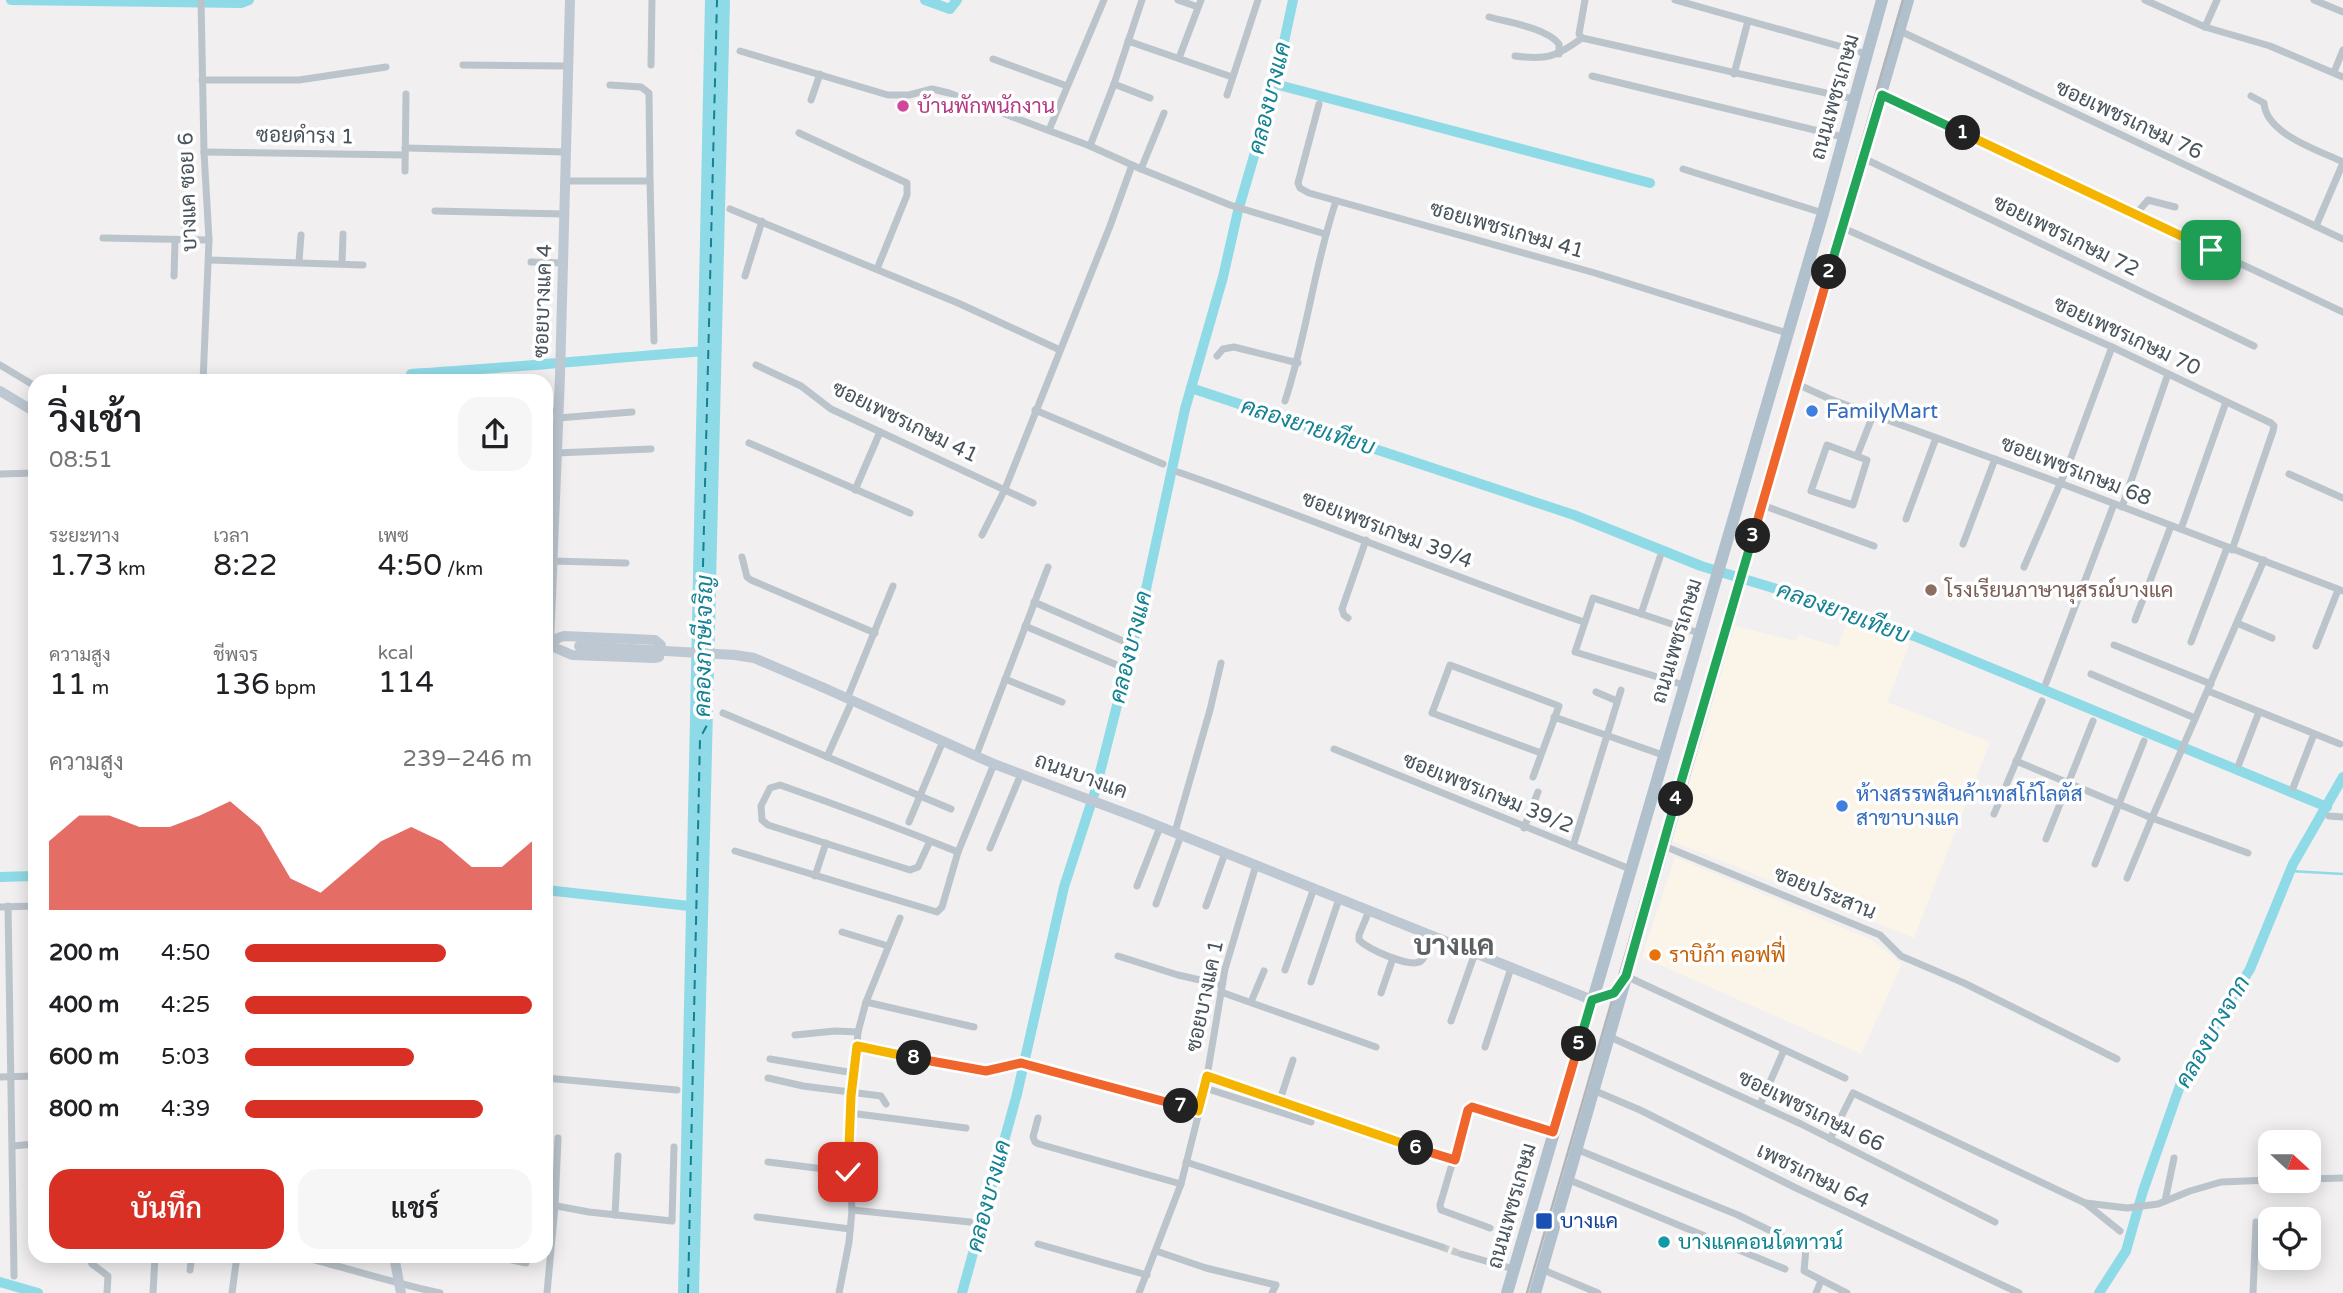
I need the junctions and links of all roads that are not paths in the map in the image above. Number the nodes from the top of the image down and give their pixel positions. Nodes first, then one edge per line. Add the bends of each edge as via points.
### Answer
1 (201, 0) edge
2 (570, 0) edge
3 (652, 0) edge
4 (1104, 0) edge
5 (1142, 0) edge
6 (1178, 0) edge
7 (1258, 0) edge
8 (1585, 0) edge
9 (1675, 0) edge
10 (1882, 0) edge
11 (1908, 0) edge
12 (2146, 0) edge
13 (2217, 0) edge
14 (2314, 0) edge
15 (1199, 4) edge
16 (2343, 12) edge
17 (1489, 17) dead end
18 (1748, 21) junction
19 (2204, 26) junction
20 (1900, 31) junction
21 (1582, 38) junction
22 (1128, 41) junction
23 (2343, 50) edge
24 (740, 51) dead end
25 (1559, 54) junction
26 (1867, 54) junction
27 (1515, 56) dead end
28 (1179, 58) junction
29 (993, 59) dead end
30 (463, 65) dead end
31 (651, 65) dead end
32 (568, 66) junction
33 (386, 67) dead end
34 (2334, 72) junction
35 (1734, 74) junction
36 (820, 75) junction
37 (1592, 76) dead end
38 (1232, 77) junction
39 (2343, 77) edge
40 (202, 80) junction
41 (1114, 84) junction
42 (610, 86) dead end
43 (1068, 86) junction
44 (406, 94) dead end
45 (1227, 94) dead end
46 (1882, 95) junction
47 (2251, 96) dead end
48 (1150, 98) dead end
49 (1854, 99) junction
50 (811, 100) dead end
51 (1320, 104) dead end
52 (1164, 113) dead end
53 (1049, 130) junction
54 (799, 133) dead end
55 (1843, 137) junction
56 (1090, 146) junction
57 (405, 151) junction
58 (204, 152) junction
59 (566, 152) junction
60 (1863, 158) junction
61 (2343, 162) edge
62 (1132, 165) junction
63 (1141, 169) junction
64 (1683, 169) dead end
65 (405, 171) dead end
66 (566, 181) junction
67 (650, 181) junction
68 (1336, 201) junction
69 (2175, 206) dead end
70 (730, 209) dead end
71 (435, 211) dead end
72 (184, 213) dead end
73 (565, 214) junction
74 (2136, 214) junction
75 (1821, 217) junction
76 (762, 221) junction
77 (2316, 226) junction
78 (1843, 228) junction
79 (344, 234) dead end
80 (1325, 234) junction
81 (301, 235) dead end
82 (103, 238) dead end
83 (2343, 239) edge
84 (175, 240) junction
85 (186, 240) junction
86 (209, 240) junction
87 (1811, 253) junction
88 (209, 260) junction
89 (1833, 261) junction
90 (299, 262) junction
91 (531, 262) dead end
92 (563, 263) junction
93 (342, 264) junction
94 (363, 265) dead end
95 (877, 269) junction
96 (174, 276) dead end
97 (745, 276) dead end
98 (2343, 312) edge
99 (1787, 333) junction
100 (654, 341) dead end
101 (2254, 346) dead end
102 (2112, 347) junction
103 (1060, 350) junction
104 (1217, 356) dead end
105 (1298, 363) junction
106 (0, 365) edge
107 (756, 365) dead end
108 (203, 374) edge
109 (2168, 374) junction
110 (28, 382) edge
111 (1797, 384) junction
112 (0, 391) edge
113 (1285, 401) dead end
114 (2226, 402) junction
115 (28, 408) edge
116 (1035, 410) junction
117 (632, 412) dead end
118 (553, 413) edge
119 (558, 414) junction
120 (1873, 415) junction
121 (880, 432) junction
122 (1936, 438) junction
123 (749, 443) dead end
124 (651, 449) dead end
125 (556, 453) junction
126 (1857, 456) junction
127 (1995, 459) junction
128 (1163, 464) dead end
129 (1178, 472) dead end
130 (28, 473) edge
131 (0, 474) edge
132 (2288, 474) dead end
133 (2060, 483) junction
134 (855, 489) junction
135 (1005, 489) junction
136 (553, 490) edge
137 (2343, 498) edge
138 (1033, 503) dead end
139 (1762, 505) junction
140 (2118, 505) junction
141 (910, 513) dead end
142 (1906, 519) dead end
143 (2171, 526) junction
144 (2181, 529) junction
145 (982, 535) dead end
146 (1366, 540) junction
147 (1963, 544) dead end
148 (1874, 546) dead end
149 (2229, 549) junction
150 (742, 557) dead end
151 (1660, 557) dead end
152 (2264, 560) junction
153 (553, 561) edge
154 (626, 563) dead end
155 (1048, 567) dead end
156 (2024, 567) dead end
157 (893, 586) dead end
158 (2341, 590) edge
159 (1034, 602) junction
160 (1641, 614) junction
161 (1348, 618) dead end
162 (2135, 620) dead end
163 (1584, 622) junction
164 (2237, 622) junction
165 (1025, 626) junction
166 (875, 633) junction
167 (1699, 633) junction
168 (2272, 638) dead end
169 (1123, 641) dead end
170 (553, 642) edge
171 (2191, 642) dead end
172 (553, 645) edge
173 (2114, 645) dead end
174 (2316, 646) dead end
175 (553, 647) edge
176 (1221, 663) dead end
177 (1117, 665) dead end
178 (2091, 674) dead end
179 (1005, 679) junction
180 (2046, 683) dead end
181 (1684, 685) junction
182 (2209, 687) junction
183 (1621, 690) dead end
184 (1595, 692) dead end
185 (849, 700) junction
186 (1617, 701) junction
187 (2042, 701) dead end
188 (1062, 702) dead end
189 (2259, 712) junction
190 (723, 713) dead end
191 (1555, 717) junction
192 (2194, 718) junction
193 (2093, 721) dead end
194 (2314, 734) junction
195 (1606, 736) junction
196 (943, 741) junction
197 (2144, 741) dead end
198 (2340, 744) dead end
199 (1334, 749) dead end
200 (1541, 753) junction
201 (1663, 755) junction
202 (976, 756) junction
203 (827, 757) junction
204 (2016, 761) junction
205 (994, 764) junction
206 (2239, 764) dead end
207 (1021, 774) junction
208 (1533, 776) dead end
209 (2068, 783) junction
210 (2292, 788) dead end
211 (1538, 792) dead end
212 (920, 796) junction
213 (2119, 804) junction
214 (951, 809) dead end
215 (1994, 814) dead end
216 (2329, 816) dead end
217 (2343, 817) edge
218 (2152, 818) junction
219 (909, 822) dead end
220 (1160, 827) junction
221 (1524, 828) junction
222 (1178, 834) junction
223 (2046, 839) dead end
224 (930, 841) junction
225 (826, 843) junction
226 (1663, 845) junction
227 (1573, 846) junction
228 (990, 848) dead end
229 (735, 851) dead end
230 (958, 852) junction
231 (1225, 853) junction
232 (2248, 853) dead end
233 (2095, 864) dead end
234 (1256, 865) junction
235 (1630, 869) junction
236 (815, 876) junction
237 (2127, 878) dead end
238 (1136, 886) dead end
239 (1314, 888) junction
240 (1339, 899) junction
241 (1156, 904) dead end
242 (28, 905) edge
243 (1206, 906) dead end
244 (4, 907) edge
245 (1369, 911) junction
246 (900, 918) dead end
247 (842, 932) dead end
248 (1433, 936) junction
249 (888, 946) junction
250 (1475, 953) junction
251 (1118, 956) dead end
252 (1393, 958) junction
253 (1511, 968) junction
254 (1285, 970) dead end
255 (1264, 971) dead end
256 (1626, 976) junction
257 (1311, 982) dead end
258 (1222, 989) junction
259 (1381, 993) dead end
260 (1592, 1000) junction
261 (866, 1002) junction
262 (1251, 1003) junction
263 (1451, 1021) dead end
264 (974, 1027) dead end
265 (858, 1032) junction
266 (795, 1035) dead end
267 (1608, 1036) junction
268 (857, 1046) junction
269 (1376, 1047) dead end
270 (1485, 1047) dead end
271 (1784, 1050) junction
272 (770, 1059) dead end
273 (2117, 1059) dead end
274 (1293, 1060) dead end
275 (854, 1073) junction
276 (12, 1076) junction
277 (28, 1076) edge
278 (1207, 1076) junction
279 (0, 1077) edge
280 (768, 1078) dead end
281 (553, 1079) edge
282 (1845, 1079) dead end
283 (1205, 1088) junction
284 (677, 1090) dead end
285 (1593, 1090) junction
286 (851, 1091) junction
287 (1280, 1100) junction
288 (886, 1104) dead end
289 (1760, 1105) junction
290 (1198, 1111) junction
291 (850, 1113) junction
292 (1038, 1118) dead end
293 (1311, 1122) dead end
294 (967, 1128) dead end
295 (1553, 1132) junction
296 (558, 1138) dead end
297 (1830, 1139) junction
298 (28, 1145) edge
299 (13, 1146) junction
300 (674, 1147) dead end
301 (1576, 1149) junction
302 (618, 1156) dead end
303 (2174, 1158) dead end
304 (1455, 1160) junction
305 (768, 1162) dead end
306 (1186, 1162) junction
307 (848, 1172) junction
308 (2343, 1178) edge
309 (1567, 1179) junction
310 (2321, 1179) edge
311 (553, 1180) edge
312 (2258, 1180) edge
313 (1181, 1184) junction
314 (2085, 1203) junction
315 (2161, 1203) junction
316 (553, 1205) edge
317 (852, 1210) junction
318 (615, 1215) junction
319 (757, 1217) dead end
320 (970, 1222) dead end
321 (1995, 1222) dead end
322 (2256, 1222) dead end
323 (1490, 1228) dead end
324 (850, 1229) junction
325 (2120, 1231) dead end
326 (1038, 1244) dead end
327 (1442, 1247) tunnel mouth
328 (1156, 1251) junction
329 (1461, 1254) tunnel mouth
330 (92, 1263) edge
331 (155, 1263) edge
332 (191, 1263) edge
333 (236, 1263) edge
334 (328, 1263) edge
335 (395, 1263) edge
336 (548, 1263) edge
337 (1514, 1269) junction
338 (1541, 1269) junction
339 (1786, 1269) dead end
340 (190, 1270) dead end
341 (1147, 1275) junction
342 (14, 1276) dead end
343 (1821, 1281) junction
344 (400, 1289) edge
345 (107, 1293) edge
346 (153, 1293) edge
347 (232, 1293) edge
348 (440, 1293) edge
349 (547, 1293) edge
350 (839, 1293) edge
351 (1139, 1293) edge
352 (1272, 1293) edge
353 (1507, 1293) edge
354 (1535, 1293) edge
355 (1598, 1293) edge
356 (1816, 1293) edge
357 (1847, 1293) edge
358 (2019, 1293) edge
359 (2253, 1293) edge

1 - 40 street, บางแค ซอย 6
2 - 32 main road, ซอยบางแค 4
3 - 31 street
4 - 43 street
5 - 22 street
6 - 15 street
7 - 38 street
8 - 21 street via 1578,28
9 - 18 street
10 - 26 main road, ถนนเพชรเกษม
11 - 20 main road, ถนนเพชรเกษม
12 - 19 street
13 - 19 street
14 - 16 street
15 - 28 street
17 - 25 street via 1551,37 1559,44
18 - 26 street
18 - 35 street
19 - 34 street
20 - 46 main road, ถนนเพชรเกษม
20 - 77 street, ซอยเพชรเกษม 76
21 - 25 street
21 - 35 street
22 - 28 street
22 - 41 street
23 - 34 street
24 - 36 street
25 - 27 street
26 - 49 main road, ถนนเพชรเกษม
28 - 38 street
29 - 43 street
30 - 32 street
32 - 59 main road, ซอยบางแค 4
33 - 40 street via 299,80
34 - 39 street
35 - 49 street
36 - 50 street
36 - 53 street via 899,96 936,89
37 - 55 street
38 - 45 street
40 - 58 street, บางแค ซอย 6
41 - 48 street
41 - 56 street
42 - 67 street via 641,86 649,93
43 - 53 street
44 - 57 street
46 - 60 main road, ถนนเพชรเกษม
46 - 74 street
47 - 61 street via 2264,103 2264,113 2277,129
49 - 55 main road, ถนนเพชรเกษม
51 - 68 street, ซอยเพชรเกษม 41 via 1298,183 1309,193
52 - 63 street
53 - 56 street
54 - 95 street via 907,183 908,195
55 - 75 main road, ถนนเพชรเกษม
56 - 62 street
57 - 58 street, ซอยดำรง 1
57 - 59 street, ซอยดำรง 1
57 - 65 street
58 - 86 street, บางแค ซอย 6
59 - 66 main road, ซอยบางแค 4
60 - 78 main road, ถนนเพชรเกษม
60 - 101 street, ซอยเพชรเกษม 72
61 - 77 street
62 - 63 street
62 - 103 street
63 - 80 street via 1230,205
64 - 75 street
66 - 67 street
66 - 73 main road, ซอยบางแค 4
67 - 100 street
68 - 80 street
68 - 99 street, ซอยเพชรเกษม 41 via 1595,273
69 - 74 street via 2148,201
70 - 76 street
71 - 73 street
72 - 85 street
73 - 92 main road, ซอยบางแค 4
74 - 98 street
75 - 78 main road
75 - 87 main road, ถนนเพชรเกษม
76 - 95 street
76 - 97 street
77 - 83 street, ซอยเพชรเกษม 76
78 - 89 main road, ถนนเพชรเกษม
78 - 102 street, ซอยเพชรเกษม 70
79 - 93 street
80 - 105 street
81 - 90 street
82 - 84 street
84 - 85 street
84 - 96 street
85 - 86 street
86 - 88 street, บางแค ซอย 6
87 - 89 main road
87 - 99 main road, ถนนเพชรเกษม
88 - 90 street
88 - 108 street, บางแค ซอย 6
89 - 111 main road, ถนนเพชรเกษม
90 - 93 street
91 - 92 street
92 - 119 main road, ซอยบางแค 4
93 - 94 street
95 - 103 street
99 - 167 main road, ถนนเพชรเกษม
102 - 109 street, ซอยเพชรเกษม 70
102 - 133 street
103 - 116 street
104 - 105 street via 1234,347
105 - 113 street
106 - 110 street
107 - 121 street, ซอยเพชรเกษม 41
109 - 114 street, ซอยเพชรเกษม 70
109 - 140 street
111 - 120 street, ซอยเพชรเกษม 68
111 - 139 main road, ถนนเพชรเกษม
112 - 115 main road
114 - 144 street
114 - 149 street, ซอยเพชรเกษม 70 via 2274,426
116 - 128 street
116 - 135 street
117 - 119 street
118 - 119 street
119 - 125 main road, ซอยบางแค 4
120 - 122 street, ซอยเพชรเกษม 68
120 - 126 street
121 - 134 street
121 - 135 street, ซอยเพชรเกษม 41
122 - 127 street, ซอยเพชรเกษม 68
122 - 142 street
123 - 134 street
124 - 125 street
125 - 136 main road, ซอยบางแค 4
126 - 126 street via 1868,462 1853,505 1812,492 1827,445
127 - 133 street, ซอยเพชรเกษม 68
127 - 147 street
129 - 146 street, ซอยเพชรเกษม 39/4
130 - 131 street
132 - 137 street
133 - 140 street, ซอยเพชรเกษม 68
133 - 156 street
134 - 141 street
135 - 138 street, ซอยเพชรเกษม 41
135 - 145 street
139 - 148 street
139 - 226 main road, ถนนเพชรเกษม
140 - 143 street, ซอยเพชรเกษม 68
140 - 180 street
143 - 144 street, ซอยเพชรเกษม 68
143 - 162 street
144 - 149 street, ซอยเพชรเกษม 68
146 - 161 street via 1342,609
146 - 163 street, ซอยเพชรเกษม 39/4
149 - 152 street, ซอยเพชรเกษม 68
149 - 171 street
150 - 166 street via 751,580
151 - 160 street
152 - 158 street, ซอยเพชรเกษม 68
152 - 164 street
153 - 154 street
155 - 159 street
157 - 166 street
158 - 174 street
159 - 165 street
159 - 169 street
160 - 163 street via 1593,598
160 - 167 street
163 - 181 street via 1575,652
164 - 168 street
164 - 182 street
165 - 177 street
165 - 179 street
166 - 185 street
167 - 181 main road, ถนนเพชรเกษม
170 - 175 main road via 564,636 655,640 661,645 659,657 654,658 572,655
172 - 185 main road, ถนนบางแค, bridge via 754,658
173 - 182 street
176 - 222 street
178 - 192 street
179 - 188 street
179 - 202 street
181 - 201 main road, ถนนเพชรเกษม
182 - 189 street
182 - 192 street
183 - 186 street
184 - 186 street
185 - 196 main road, ถนนบางแค
185 - 203 street
186 - 195 street
187 - 204 street
189 - 194 street
189 - 206 street
190 - 203 street
191 - 195 street
191 - 200 street
191 - 200 street via 1559,706 1450,665 1432,713
192 - 218 street
193 - 209 street
194 - 198 street
194 - 210 street
195 - 201 street
195 - 227 street
196 - 202 main road, ถนนบางแค
196 - 212 street
197 - 213 street
199 - 221 street, ซอยเพชรเกษม 39/2
200 - 208 street
201 - 235 main road, ถนนเพชรเกษม
202 - 205 main road, ถนนบางแค
203 - 212 street
204 - 209 street
204 - 215 street
205 - 207 main road, ถนนบางแค
205 - 230 street
207 - 220 main road, ถนนบางแค
207 - 228 street
209 - 213 street
209 - 223 street
211 - 221 street
212 - 214 street
212 - 219 street
213 - 218 street
213 - 233 street
216 - 217 street
218 - 232 street
218 - 237 street
220 - 222 main road, ถนนบางแค
220 - 238 street
221 - 227 street, ซอยเพชรเกษม 39/2
222 - 231 main road, ถนนบางแค
222 - 241 street
224 - 225 street via 913,870
224 - 225 street via 780,785 770,788 761,806 765,823
224 - 230 street
225 - 236 street
226 - 256 main road, ถนนเพชรเกษม
226 - 273 street, ซอยประสาน via 1880,935 1901,956
227 - 235 street, ซอยเพชรเกษม 39/2
229 - 236 street
230 - 236 street via 942,907 936,912
231 - 234 main road, ถนนบางแค
231 - 243 street
234 - 239 main road, ถนนบางแค
234 - 258 street, ซอยบางแค 1
235 - 260 main road, ถนนเพชรเกษม
239 - 240 main road, ถนนบางแค
239 - 254 street
240 - 245 main road, ถนนบางแค
240 - 257 street
242 - 244 street
244 - 276 street
245 - 248 main road, ถนนบางแค
245 - 252 street via 1359,940
246 - 249 street
247 - 249 street
248 - 250 main road, ถนนบางแค
248 - 252 street via 1419,963
249 - 261 street
250 - 253 main road, ถนนบางแค
250 - 263 street
251 - 258 street
252 - 259 street
253 - 260 main road, ถนนบางแค
253 - 270 street
255 - 262 street
256 - 260 main road via 1614,993
256 - 267 main road, ถนนเพชรเกษม
256 - 271 street
258 - 262 street
258 - 278 street, ซอยบางแค 1
260 - 295 main road, ถนนเพชรเกษม
261 - 264 street
261 - 265 street
262 - 269 street
265 - 266 street
265 - 268 street
267 - 285 main road, ถนนเพชรเกษม
267 - 289 street, ซอยเพชรเกษม 66
268 - 275 street
268 - 290 street via 976,1070 1017,1063 1033,1066
271 - 282 street
271 - 289 street
272 - 275 street
274 - 287 street
275 - 286 street
276 - 277 street
276 - 279 street
276 - 299 street
278 - 283 street, ซอยบางแค 1
278 - 287 street
280 - 286 street
281 - 284 street
283 - 290 street, ซอยบางแค 1
283 - 293 street
285 - 301 main road, ถนนเพชรเกษม
285 - 358 street, เพชรเกษม 64
286 - 288 street via 881,1096
286 - 291 street
287 - 304 street
289 - 297 street, ซอยเพชรเกษม 66
290 - 306 street, ซอยบางแค 1
291 - 294 street
291 - 307 street
292 - 313 street via 1035,1142
295 - 304 street via 1472,1107
295 - 337 main road, ถนนเพชรเกษม
296 - 311 street
297 - 314 street via 1853,1093
297 - 321 street, ซอยเพชรเกษม 66
298 - 299 street
299 - 342 street
300 - 318 street via 672,1221
301 - 309 main road, ถนนเพชรเกษม
301 - 343 street via 1807,1248 1803,1270
302 - 318 street
303 - 315 street
304 - 323 street via 1441,1210
305 - 307 street
306 - 313 street, ซอยบางแค 1
306 - 327 street
307 - 317 street
308 - 310 street
309 - 338 main road, ถนนเพชรเกษม
309 - 339 street
312 - 315 street via 2221,1182
313 - 328 street, ซอยบางแค 1
314 - 315 street via 2127,1208
314 - 325 street
316 - 318 street
317 - 320 street
317 - 324 street
319 - 324 street
322 - 359 street
324 - 350 street
326 - 341 street
328 - 341 street, ซอยบางแค 1
328 - 352 street via 1276,1285
329 - 337 street
330 - 345 street via 108,1276
331 - 346 street
332 - 340 street
333 - 347 street
334 - 344 street
335 - 344 main road
336 - 349 street
337 - 353 main road, ถนนเพชรเกษม
338 - 354 main road, ถนนเพชรเกษม
338 - 355 street
341 - 351 street, ซอยบางแค 1
343 - 356 street
343 - 357 street
344 - 348 street

